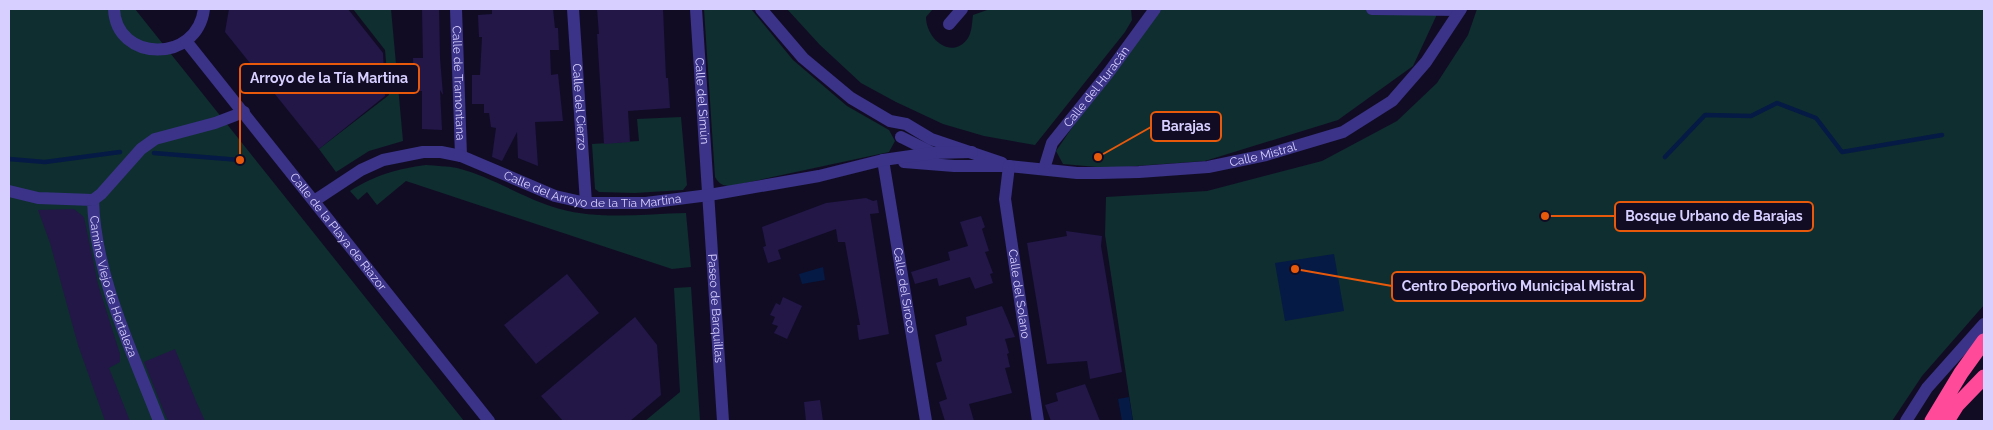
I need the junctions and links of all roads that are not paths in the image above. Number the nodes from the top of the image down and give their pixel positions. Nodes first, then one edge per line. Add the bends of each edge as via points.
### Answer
1 (114, 9) edge
2 (204, 9) edge
3 (456, 9) edge
4 (573, 9) edge
5 (696, 9) edge
6 (761, 9) edge
7 (962, 9) edge
8 (1155, 9) edge
9 (1372, 9) edge
10 (1382, 9) edge
11 (1460, 9) edge
12 (948, 24) dead end
13 (186, 41) junction
14 (244, 112) junction
15 (890, 121) junction
16 (901, 137) junction
17 (972, 152) junction
18 (932, 153) junction
19 (461, 156) junction
20 (882, 160) junction
21 (954, 166) junction
22 (1009, 166) junction
23 (1044, 168) junction
24 (9, 191) edge
25 (709, 195) junction
26 (93, 200) junction
27 (314, 201) junction
28 (586, 203) junction
29 (1984, 324) edge
30 (1984, 341) edge
31 (1984, 377) edge
32 (159, 421) edge
33 (489, 421) edge
34 (723, 421) edge
35 (926, 421) edge
36 (1038, 421) edge
37 (1906, 421) edge
38 (1932, 421) edge
39 (1947, 421) edge

1 - 13 street via 119,27 142,47 172,48
2 - 13 street via 194,33
3 - 19 street, Calle de Tramontana
4 - 28 street, Calle del Cierzo
5 - 25 street, Calle del Simún
6 - 15 street via 803,58 851,98
7 - 12 street
8 - 23 street, Calle del Huracán via 1052,143
9 - 10 street
10 - 11 street
11 - 23 street, Calle Mistral via 1426,62 1392,101 1343,132 1266,155 1208,166 1099,173
13 - 14 street, Calle de la Playa de Riazor
14 - 26 street via 155,139 141,148
14 - 27 street, Calle de la Playa de Riazor
15 - 16 street
15 - 17 street via 906,124 932,139
16 - 18 street
16 - 20 street via 898,154
17 - 18 street
17 - 22 street
18 - 20 street
18 - 21 street
19 - 27 street, Calle del Arroyo de la Tía Martina via 423,152 383,160 361,170
19 - 28 street, Calle del Arroyo de la Tía Martina via 555,196
20 - 21 street
20 - 25 street, Calle del Arroyo de la Tía Martina via 818,176
20 - 35 street, Calle del Siroco
21 - 22 street
22 - 23 street, Calle Mistral
22 - 36 street, Calle del Solano via 1005,199
24 - 26 street, Camino Viejo de Hortaleza via 38,198
25 - 28 street, Calle del Arroyo de la Tía Martina via 646,203
25 - 34 street, Paseo de Barquillas
26 - 32 street, Camino Viejo de Hortaleza via 93,218 115,309
27 - 33 street, Calle de la Playa de Riazor
29 - 37 street via 1927,388
30 - 38 highway
31 - 39 highway via 1957,405

